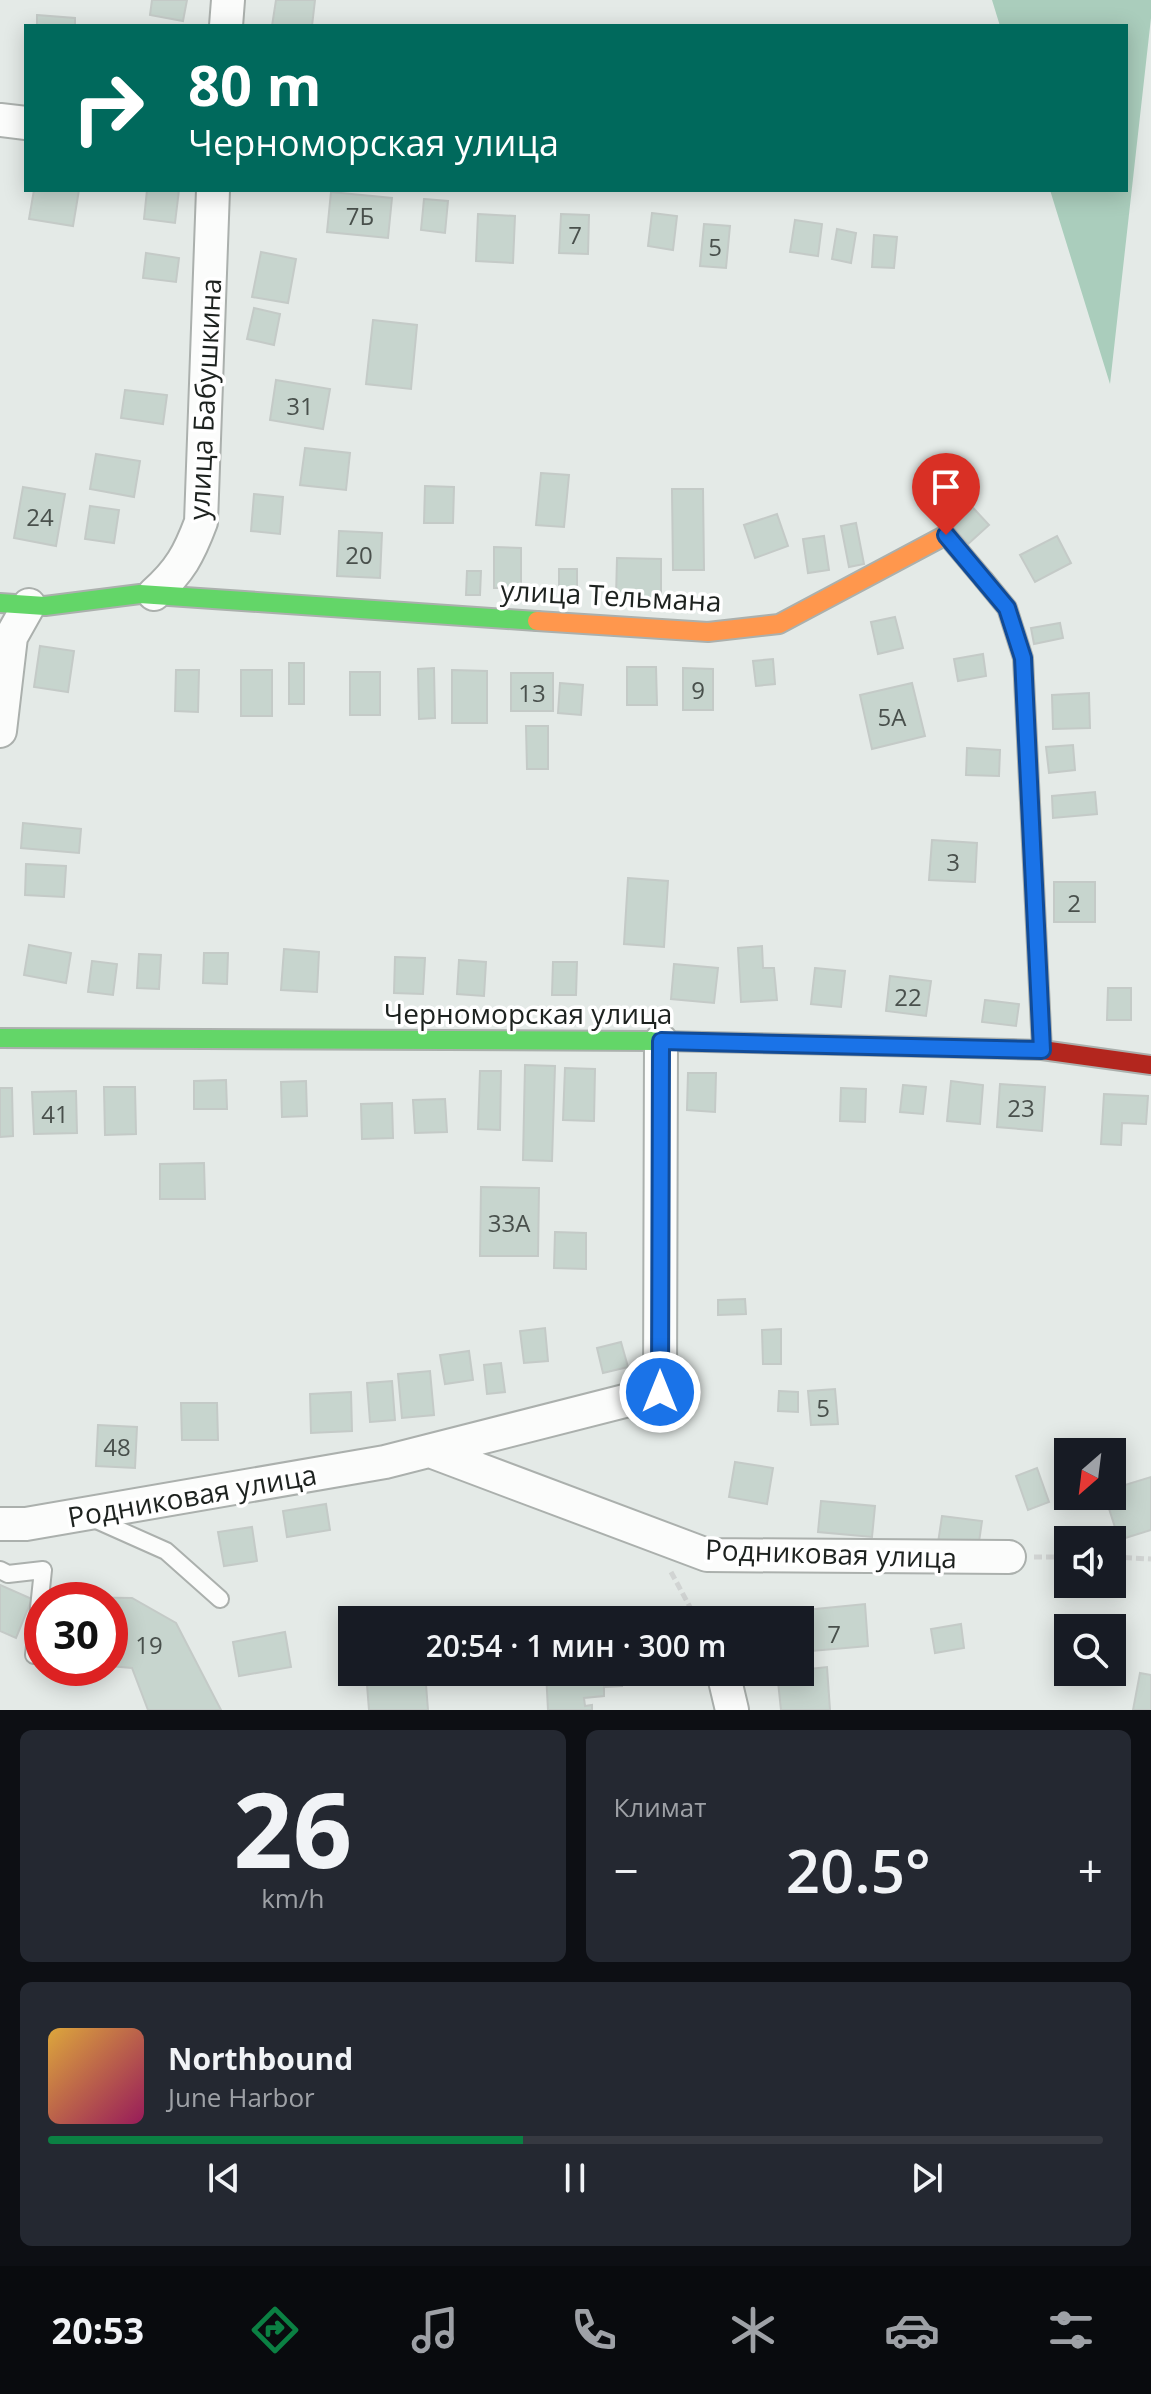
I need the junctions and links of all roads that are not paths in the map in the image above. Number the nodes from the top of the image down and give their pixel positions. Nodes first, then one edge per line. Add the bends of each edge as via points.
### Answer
1 (228, 0) edge
2 (226, 24) edge
3 (0, 120) edge
4 (24, 123) edge
5 (213, 192) edge
6 (154, 594) junction
7 (15, 604) edge
8 (0, 731) edge
9 (0, 1038) edge
10 (661, 1041) junction
11 (1042, 1050) junction
12 (1151, 1065) edge
13 (430, 1451) junction
14 (83, 1514) junction
15 (0, 1524) edge
16 (1009, 1557) dead end
17 (0, 1570) edge
18 (42, 1582) edge
19 (220, 1599) dead end
20 (726, 1686) edge
21 (732, 1710) edge

1 - 2 street
3 - 4 street
5 - 6 street, улица Бабушкина via 201,522 184,561
6 - 7 street, улица Тельмана via 48,606
6 - 11 street, улица Тельмана via 708,632 779,624 946,535 1007,608 1023,658
7 - 8 street
9 - 10 street, Черноморская улица
10 - 11 street, Черноморская улица
10 - 13 street, Родниковая улица via 660,1392
11 - 12 street, Черноморская улица
13 - 14 street, Родниковая улица
13 - 16 street, Родниковая улица via 707,1555
14 - 15 street, Родниковая улица
14 - 19 lane via 166,1551
17 - 18 lane via 43,1570
20 - 21 street

